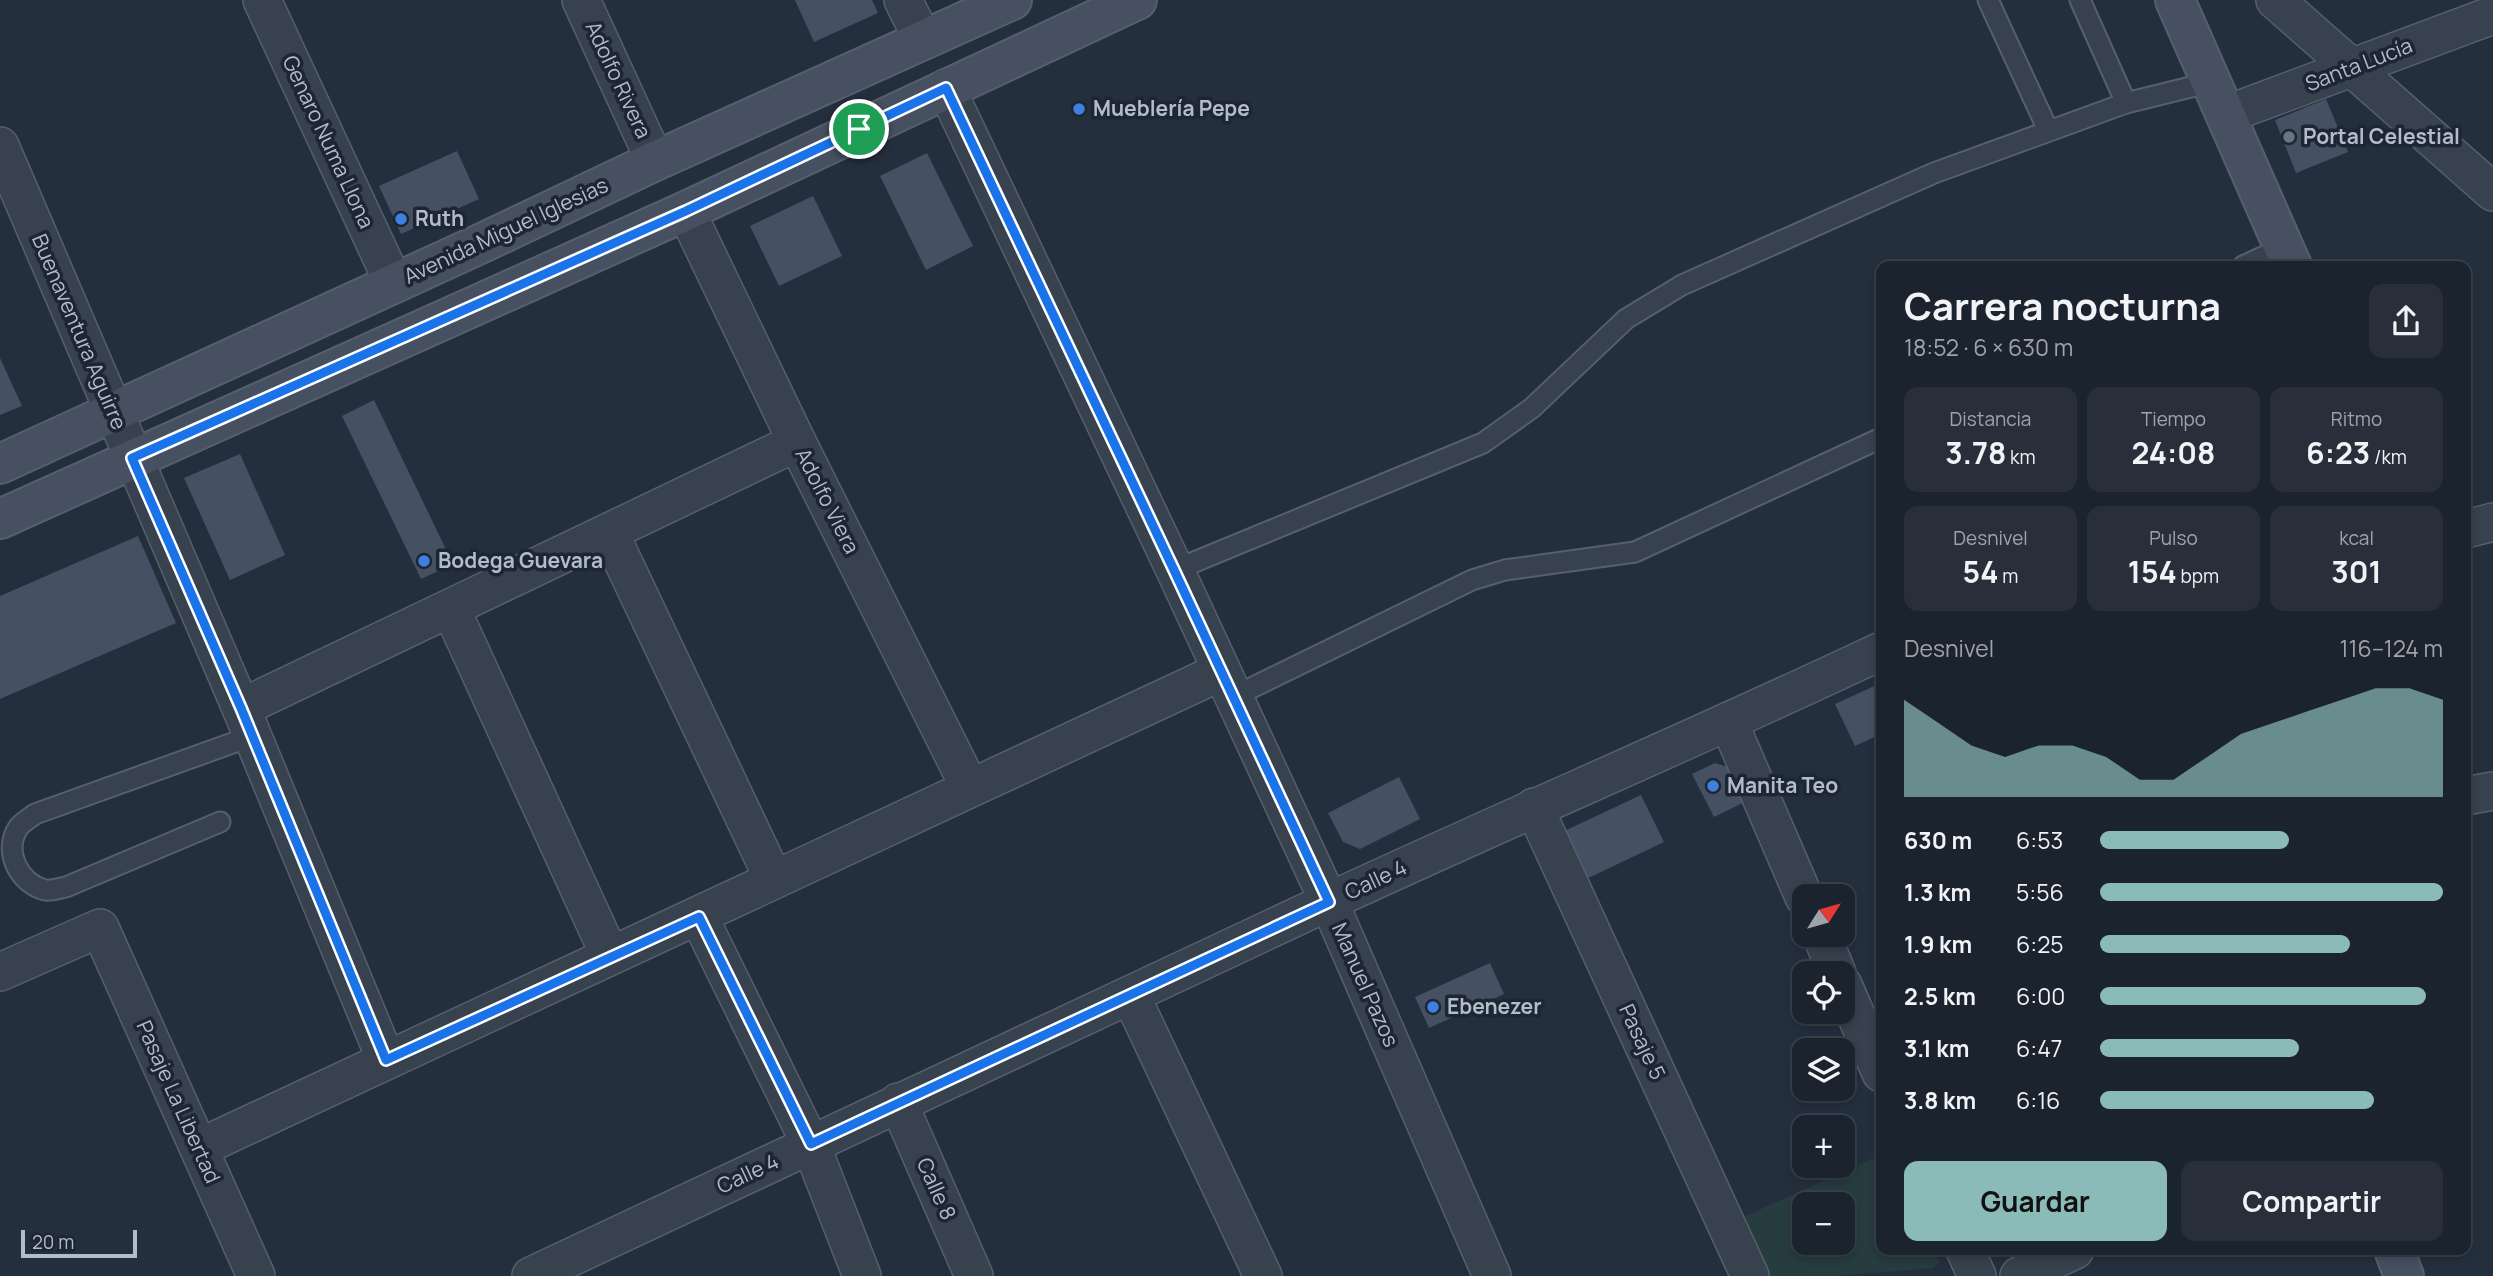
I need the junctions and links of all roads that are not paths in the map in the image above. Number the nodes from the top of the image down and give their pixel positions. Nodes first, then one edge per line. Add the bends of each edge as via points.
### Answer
1 (262, 0) edge
2 (581, 0) edge
3 (903, 0) edge
4 (1012, 0) edge
5 (1137, 0) edge
6 (1988, 0) edge
7 (2080, 0) edge
8 (2175, 0) edge
9 (2275, 0) edge
10 (2493, 15) edge
11 (923, 40) junction
12 (2354, 68) junction
13 (946, 88) junction
14 (2218, 99) junction
15 (2126, 103) junction
16 (2048, 130) junction
17 (0, 146) edge
18 (655, 161) junction
19 (2493, 191) edge
20 (686, 211) junction
21 (2288, 256) edge
22 (2266, 261) edge
23 (394, 284) junction
24 (112, 411) junction
25 (1876, 440) edge
26 (797, 442) junction
27 (132, 458) junction
28 (0, 464) edge
29 (0, 519) edge
30 (2493, 522) edge
31 (2471, 528) edge
32 (609, 532) junction
33 (1174, 570) junction
34 (451, 609) junction
35 (1876, 653) edge
36 (1227, 685) junction
37 (246, 722) junction
38 (1729, 723) junction
39 (970, 788) junction
40 (2493, 791) edge
41 (2471, 795) edge
42 (1534, 807) junction
43 (220, 822) dead end
44 (774, 880) junction
45 (1798, 884) edge
46 (1329, 902) junction
47 (699, 917) junction
48 (610, 956) junction
49 (0, 972) edge
50 (1131, 996) junction
51 (1855, 1013) edge
52 (386, 1060) junction
53 (1876, 1061) edge
54 (898, 1102) junction
55 (811, 1144) junction
56 (199, 1148) junction
57 (1968, 1255) edge
58 (2066, 1255) edge
59 (2080, 1255) edge
60 (2397, 1255) edge
61 (256, 1276) edge
62 (531, 1276) edge
63 (862, 1276) edge
64 (974, 1276) edge
65 (1263, 1276) edge
66 (1492, 1276) edge
67 (1751, 1276) edge
68 (1978, 1276) edge
69 (2019, 1276) edge
70 (2090, 1276) edge
71 (2404, 1276) edge

1 - 23 street, Genaro Numa Llona
2 - 18 street, Adolfo Rivera
3 - 11 street
4 - 11 main road, Avenida Miguel Iglesias
5 - 13 main road
6 - 16 lane
7 - 15 lane
8 - 14 main road
9 - 12 street
10 - 12 street, Santa Lucía
11 - 18 main road, Avenida Miguel Iglesias
12 - 14 street, Santa Lucía
12 - 19 street
13 - 20 main road
13 - 33 street, Manuel Pazos
14 - 15 lane
14 - 21 main road
15 - 16 lane
16 - 33 lane via 1934,173 1682,285 1626,319 1532,408 1483,443
17 - 24 street, Buenaventura Aguirre
18 - 23 main road, Avenida Miguel Iglesias
20 - 26 street, Adolfo Viera
20 - 27 main road
21 - 22 lane
23 - 24 main road, Avenida Miguel Iglesias
24 - 27 street, Buenaventura Aguirre
24 - 28 main road, Avenida Miguel Iglesias
25 - 36 lane via 1635,552 1505,570 1472,580
26 - 32 street
26 - 39 street, Adolfo Viera
27 - 29 main road
27 - 37 street, Buenaventura Aguirre
30 - 31 street
32 - 34 street
32 - 44 street
33 - 36 street, Manuel Pazos
34 - 37 street
34 - 48 street
35 - 38 street, Calle 4
36 - 39 street
36 - 46 street, Manuel Pazos
37 - 43 lane via 35,814 18,827 12,845 15,866 29,882 47,891 66,887
37 - 52 street, Buenaventura Aguirre
38 - 42 street, Calle 4
38 - 45 street
39 - 44 street
40 - 41 street
42 - 46 street, Calle 4
42 - 67 street, Pasaje 5
44 - 47 street
46 - 50 street, Calle 4
46 - 66 street, Manuel Pazos
47 - 48 street
47 - 55 street
48 - 52 street
49 - 56 street, Pasaje La Libertad via 100,928
50 - 54 street, Calle 4
50 - 65 street
51 - 53 street
52 - 56 street
54 - 55 street, Calle 4
54 - 64 street, Calle 8
55 - 62 street, Calle 4
55 - 63 street
56 - 61 street, Pasaje La Libertad
57 - 68 street
58 - 69 street
59 - 70 street
60 - 71 main road

